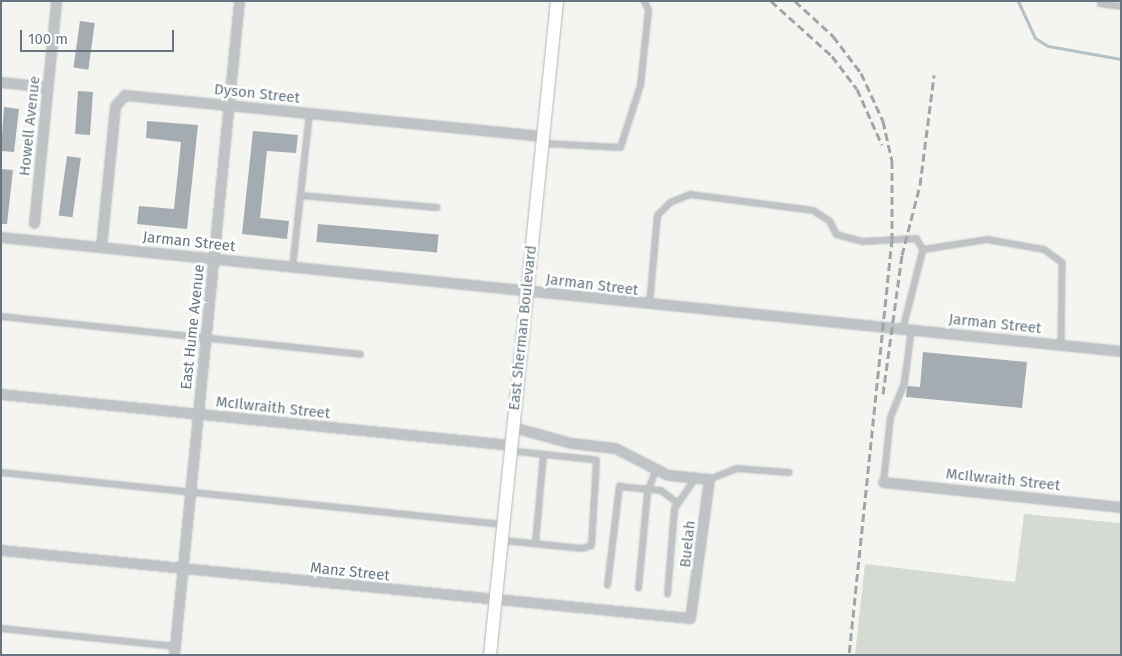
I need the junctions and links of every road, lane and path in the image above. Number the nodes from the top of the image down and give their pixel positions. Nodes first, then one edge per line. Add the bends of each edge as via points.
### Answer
1 (56, 1) edge
2 (239, 1) edge
3 (557, 1) edge
4 (644, 1) edge
5 (1100, 3) dead end
6 (1121, 6) edge
7 (1, 82) edge
8 (48, 87) junction
9 (229, 105) junction
10 (309, 113) junction
11 (543, 139) junction
12 (300, 194) junction
13 (436, 207) dead end
14 (34, 223) dead end
15 (1, 237) edge
16 (101, 247) junction
17 (923, 248) junction
18 (213, 258) junction
19 (292, 266) junction
20 (527, 291) junction
21 (649, 305) junction
22 (1, 316) edge
23 (907, 329) junction
24 (205, 338) junction
25 (1061, 345) junction
26 (1121, 351) edge
27 (360, 354) dead end
28 (1, 394) edge
29 (198, 414) junction
30 (513, 427) junction
31 (511, 448) junction
32 (543, 454) junction
33 (655, 470) junction
34 (1, 472) edge
35 (789, 472) dead end
36 (695, 478) junction
37 (709, 479) junction
38 (883, 482) joint
39 (649, 487) junction
40 (190, 492) junction
41 (678, 503) junction
42 (1121, 507) edge
43 (504, 524) junction
44 (502, 540) junction
45 (535, 543) junction
46 (1, 550) edge
47 (182, 568) junction
48 (607, 585) dead end
49 (638, 588) dead end
50 (667, 594) dead end
51 (496, 600) junction
52 (694, 613) joint
53 (1, 628) edge
54 (174, 651) edge
55 (490, 655) edge

1 - 8 street, Howell Avenue
2 - 9 street, East Hume Avenue
3 - 11 main road, East Sherman Boulevard
4 - 11 lane via 648,10 640,85 620,147
5 - 6 lane
7 - 8 street
8 - 14 street, Howell Avenue
9 - 10 street, Dyson Street
9 - 16 street, Dyson Street via 129,95 117,101
9 - 18 street, East Hume Avenue
10 - 11 street, Dyson Street
10 - 12 lane
11 - 20 main road, East Sherman Boulevard
12 - 13 lane
12 - 19 lane
15 - 16 street, Jarman Street
16 - 18 street, Jarman Street
17 - 21 lane via 916,238 862,241 836,234 830,221 813,210 690,194 670,202 657,215
17 - 23 lane
17 - 25 lane via 987,239 1044,249 1062,262
18 - 19 street, Jarman Street
18 - 24 street, East Hume Avenue
19 - 20 street, Jarman Street
20 - 21 street, Jarman Street
20 - 30 main road, East Sherman Boulevard
21 - 23 street, Jarman Street
22 - 24 lane
23 - 25 street, Jarman Street
23 - 38 lane via 904,382 890,417
24 - 27 lane
24 - 29 street, East Hume Avenue
25 - 26 street, Jarman Street
28 - 29 street, McIlwraith Street
29 - 31 street, McIlwraith Street
29 - 40 street, East Hume Avenue
30 - 31 main road, East Sherman Boulevard
30 - 33 street via 571,443 615,448
31 - 32 lane
31 - 43 main road, East Sherman Boulevard
32 - 45 lane
32 - 45 lane via 590,459 598,467 591,545 586,548
33 - 36 street
33 - 39 lane
34 - 40 lane
35 - 37 lane via 736,468
36 - 37 street
36 - 41 lane
37 - 52 street, Buelah
38 - 42 street, McIlwraith Street
39 - 41 lane via 661,490
39 - 48 lane via 624,485 616,491
39 - 49 lane
40 - 43 lane
40 - 47 street, East Hume Avenue
41 - 50 lane
43 - 44 main road, East Sherman Boulevard
44 - 45 lane
44 - 51 main road, East Sherman Boulevard
46 - 47 street, Manz Street
47 - 51 street, Manz Street
47 - 54 street, East Hume Avenue
51 - 52 street, Manz Street via 690,618
51 - 55 main road, East Sherman Boulevard
53 - 54 lane

